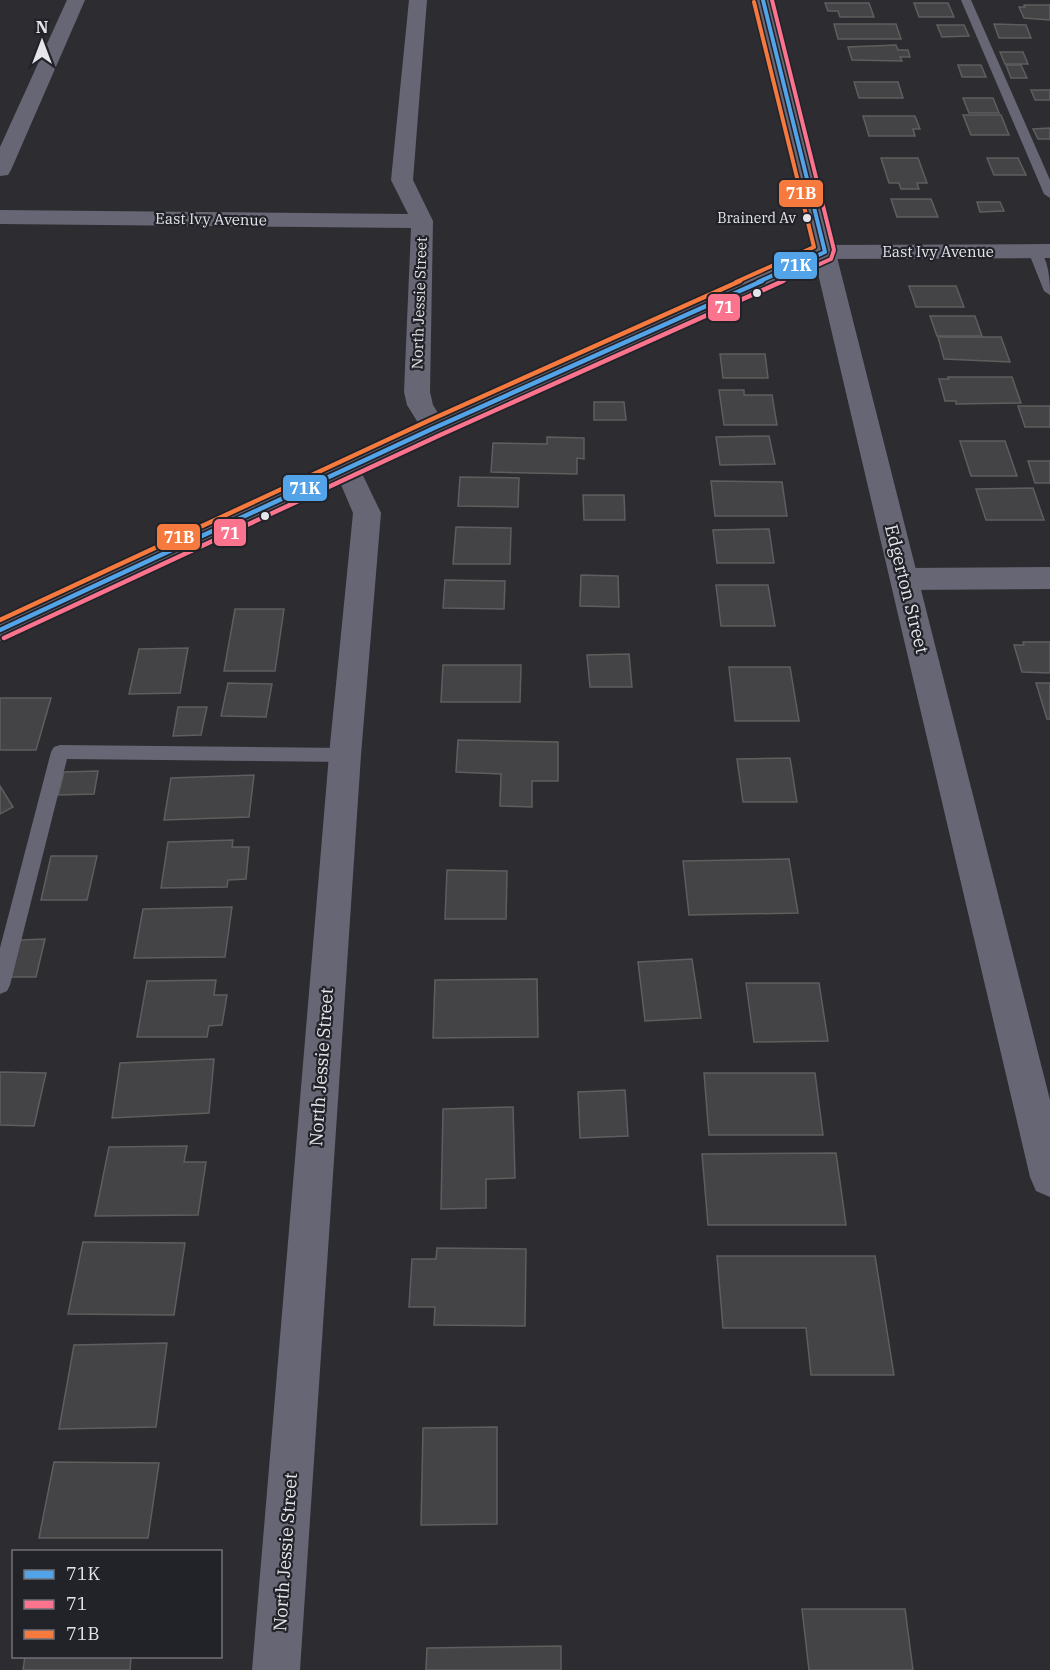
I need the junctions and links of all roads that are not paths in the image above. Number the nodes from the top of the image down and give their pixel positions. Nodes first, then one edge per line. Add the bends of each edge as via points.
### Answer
1 (76, 0) edge
2 (418, 0) edge
3 (763, 0) edge
4 (966, 0) edge
5 (0, 170) edge
6 (1050, 194) edge
7 (0, 217) edge
8 (422, 221) junction
9 (1042, 251) edge
10 (825, 252) junction
11 (1050, 291) edge
12 (434, 428) junction
13 (347, 468) junction
14 (1050, 578) edge
15 (905, 579) junction
16 (0, 630) edge
17 (345, 755) junction
18 (0, 985) edge
19 (1043, 1121) edge
20 (1050, 1178) edge
21 (276, 1670) edge

1 - 5 street
2 - 8 street, North Jessie Street via 402,180
3 - 10 street, Edgerton Street
4 - 6 lane
7 - 8 street, East Ivy Avenue
8 - 12 street, North Jessie Street via 417,392
9 - 10 street, East Ivy Avenue
9 - 11 lane
10 - 12 street
10 - 15 street, Edgerton Street
12 - 13 street
13 - 16 street
13 - 17 street, North Jessie Street via 367,513
14 - 15 street
15 - 19 street, Edgerton Street
17 - 18 lane via 60,753
17 - 21 street, North Jessie Street
19 - 20 street, Edgerton Street

